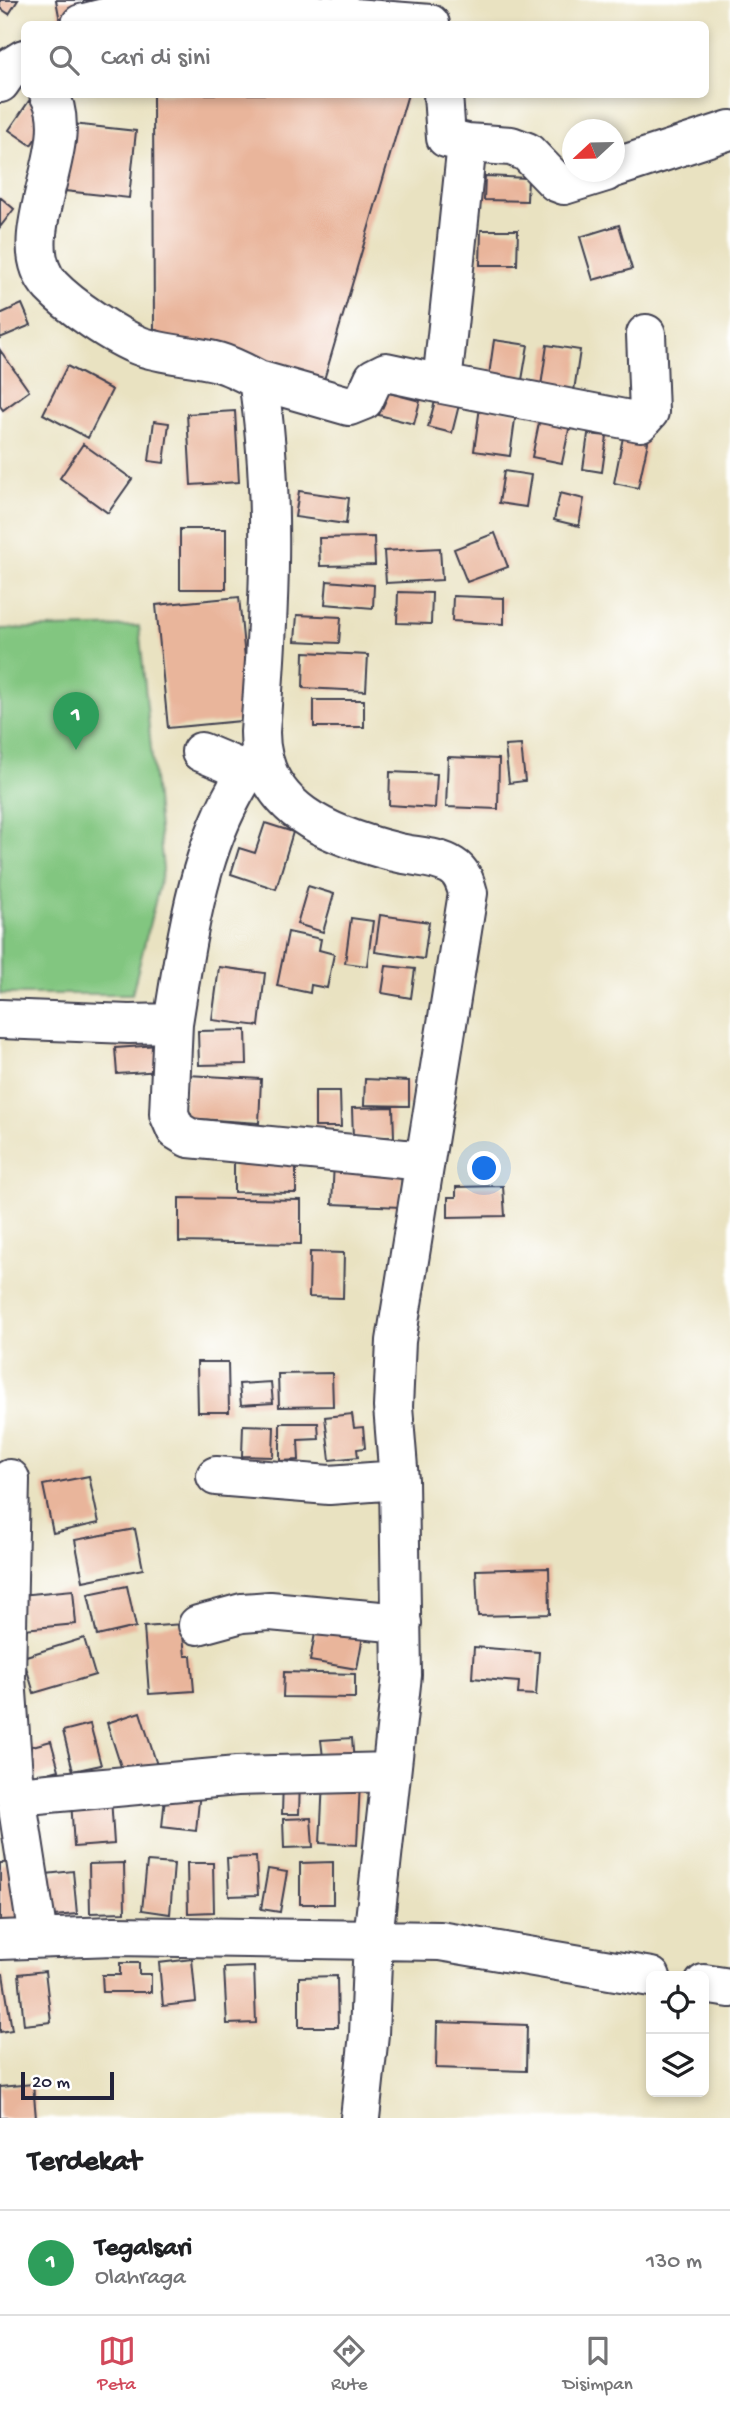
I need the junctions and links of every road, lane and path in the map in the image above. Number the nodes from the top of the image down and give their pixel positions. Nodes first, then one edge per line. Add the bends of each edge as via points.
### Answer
1 (93, 21) edge
2 (392, 21) edge
3 (52, 98) edge
4 (443, 98) edge
5 (730, 130) edge
6 (467, 143) junction
7 (625, 165) edge
8 (574, 182) edge
9 (646, 334) dead end
10 (258, 380) junction
11 (442, 384) junction
12 (201, 752) dead end
13 (253, 763) junction
14 (0, 1018) edge
15 (173, 1023) junction
16 (424, 1161) junction
17 (216, 1476) dead end
18 (10, 1479) dead end
19 (399, 1480) junction
20 (4, 1589) edge
21 (402, 1623) junction
22 (198, 1625) dead end
23 (391, 1772) junction
24 (16, 1796) junction
25 (38, 1937) junction
26 (373, 1938) junction
27 (0, 1940) edge
28 (646, 1975) edge
29 (709, 1985) edge
30 (730, 1988) edge
31 (359, 2118) edge

1 - 2 street via 140,9 227,8
3 - 10 street via 56,131 36,243 42,275 68,301 139,346 218,362
4 - 6 street via 446,138
5 - 7 street
6 - 8 street via 511,146 527,152 556,182
6 - 11 street
9 - 11 street via 649,412 640,422
10 - 11 street via 349,406 364,400 374,378 386,372
10 - 13 street via 265,435 268,593
12 - 13 street
13 - 15 street via 208,855 194,899
13 - 16 street via 306,817 372,845 439,860 465,880 469,904
14 - 15 street
15 - 16 street via 169,1114 176,1130 189,1138
16 - 19 street via 396,1341 393,1407
17 - 19 street via 329,1485
18 - 20 street
19 - 21 street
20 - 24 street
21 - 22 street via 270,1611
21 - 23 street via 402,1675
23 - 24 street via 237,1776
23 - 26 street
24 - 25 street
25 - 26 street
25 - 27 street
26 - 28 street via 440,1941
26 - 31 street
29 - 30 street

